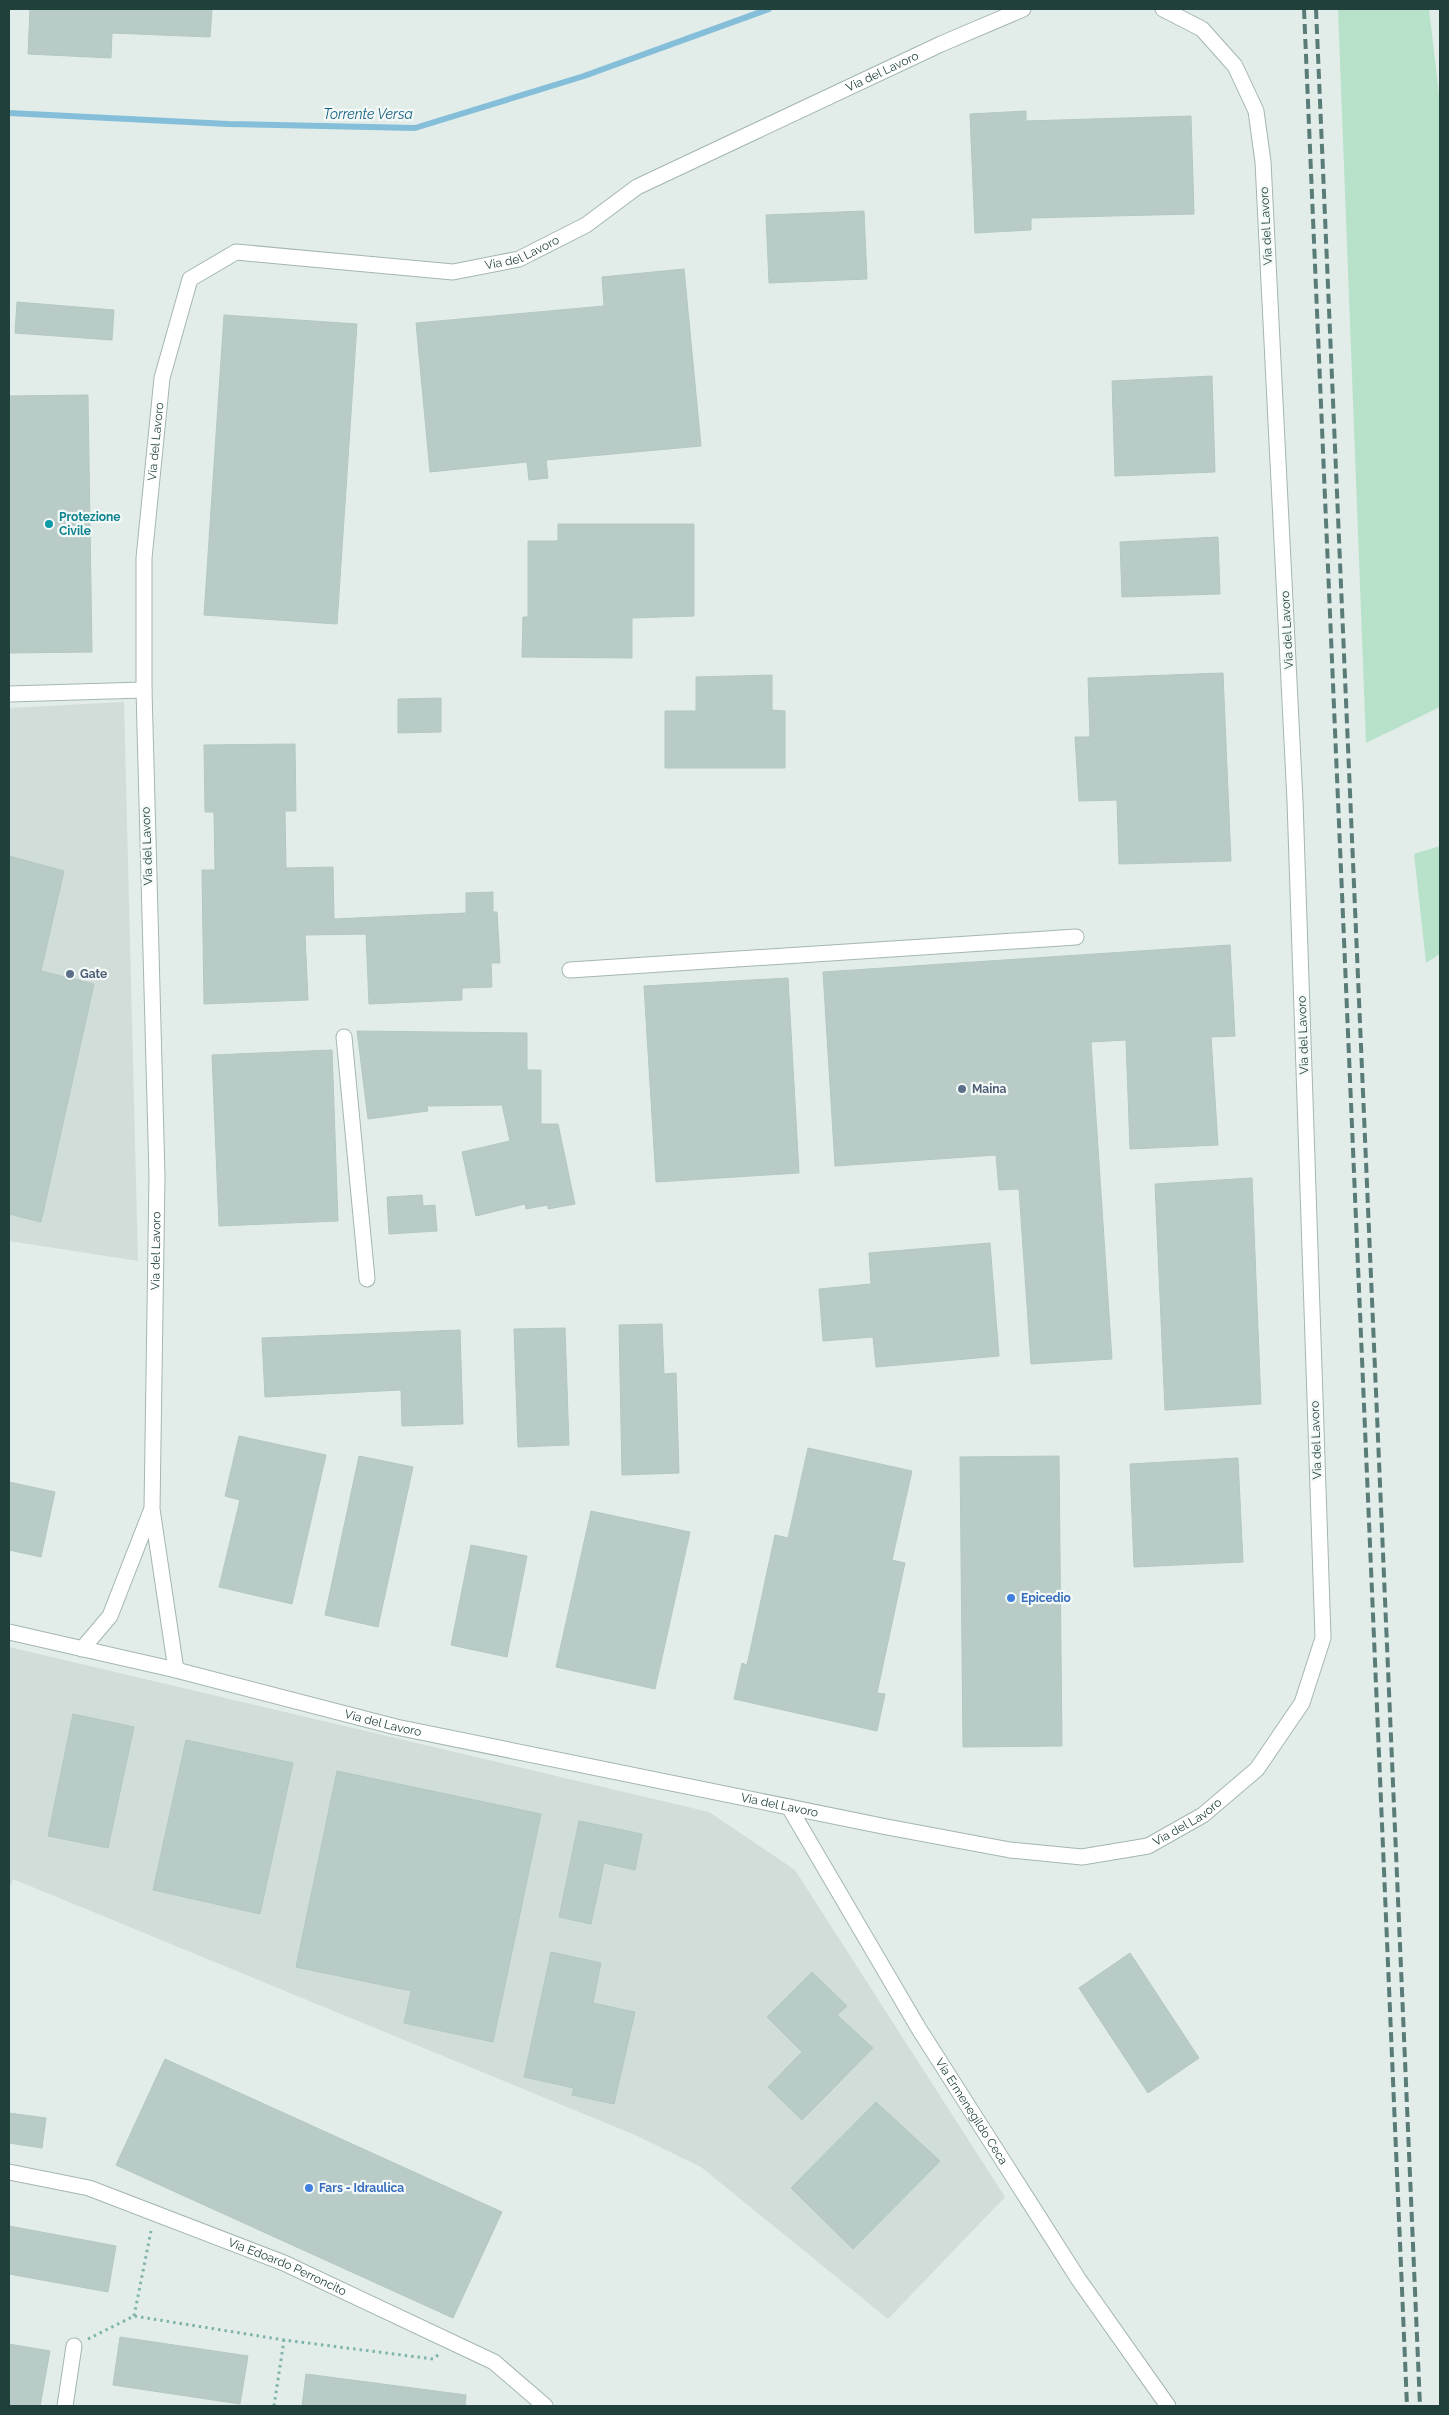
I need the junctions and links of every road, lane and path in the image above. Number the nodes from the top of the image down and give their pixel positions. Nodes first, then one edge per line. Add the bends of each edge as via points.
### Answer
1 (1023, 9) edge
2 (1163, 9) edge
3 (144, 690) junction
4 (9, 694) edge
5 (1076, 937) dead end
6 (570, 970) dead end
7 (344, 1037) dead end
8 (367, 1278) dead end
9 (152, 1509) junction
10 (9, 1632) edge
11 (82, 1649) junction
12 (176, 1670) junction
13 (789, 1807) junction
14 (9, 2172) edge
15 (154, 2213) junction
16 (134, 2316) junction
17 (284, 2340) junction
18 (455, 2342) junction
19 (74, 2346) joint
20 (65, 2406) edge
21 (274, 2406) edge
22 (545, 2406) edge
23 (1168, 2406) edge

1 - 3 street, Via del Lavoro via 941,44 637,187 586,224 519,259 453,272 236,252 190,279 162,378 144,558
2 - 13 street, Via del Lavoro via 1202,29 1235,66 1256,110 1263,162 1296,801 1323,1638 1302,1703 1257,1769 1203,1815 1148,1846 1082,1857 1010,1850
3 - 4 street
3 - 9 street, Via del Lavoro via 157,1176
5 - 6 street
7 - 8 street
9 - 11 street, Via del Lavoro via 110,1616
9 - 12 street, Via del Lavoro
10 - 11 street, Via del Lavoro
11 - 12 street, Via del Lavoro
12 - 13 street, Via del Lavoro via 396,1727
13 - 23 street, Via Ermenegildo Ceca via 919,2029 1079,2280
14 - 15 street, Via Edoardo Perroncito via 89,2188
15 - 16 path
15 - 18 street, Via Edoardo Perroncito via 284,2263
16 - 17 path
16 - 19 path
17 - 18 path via 433,2359
17 - 21 path
18 - 22 street, Via Edoardo Perroncito via 494,2362
19 - 20 street

